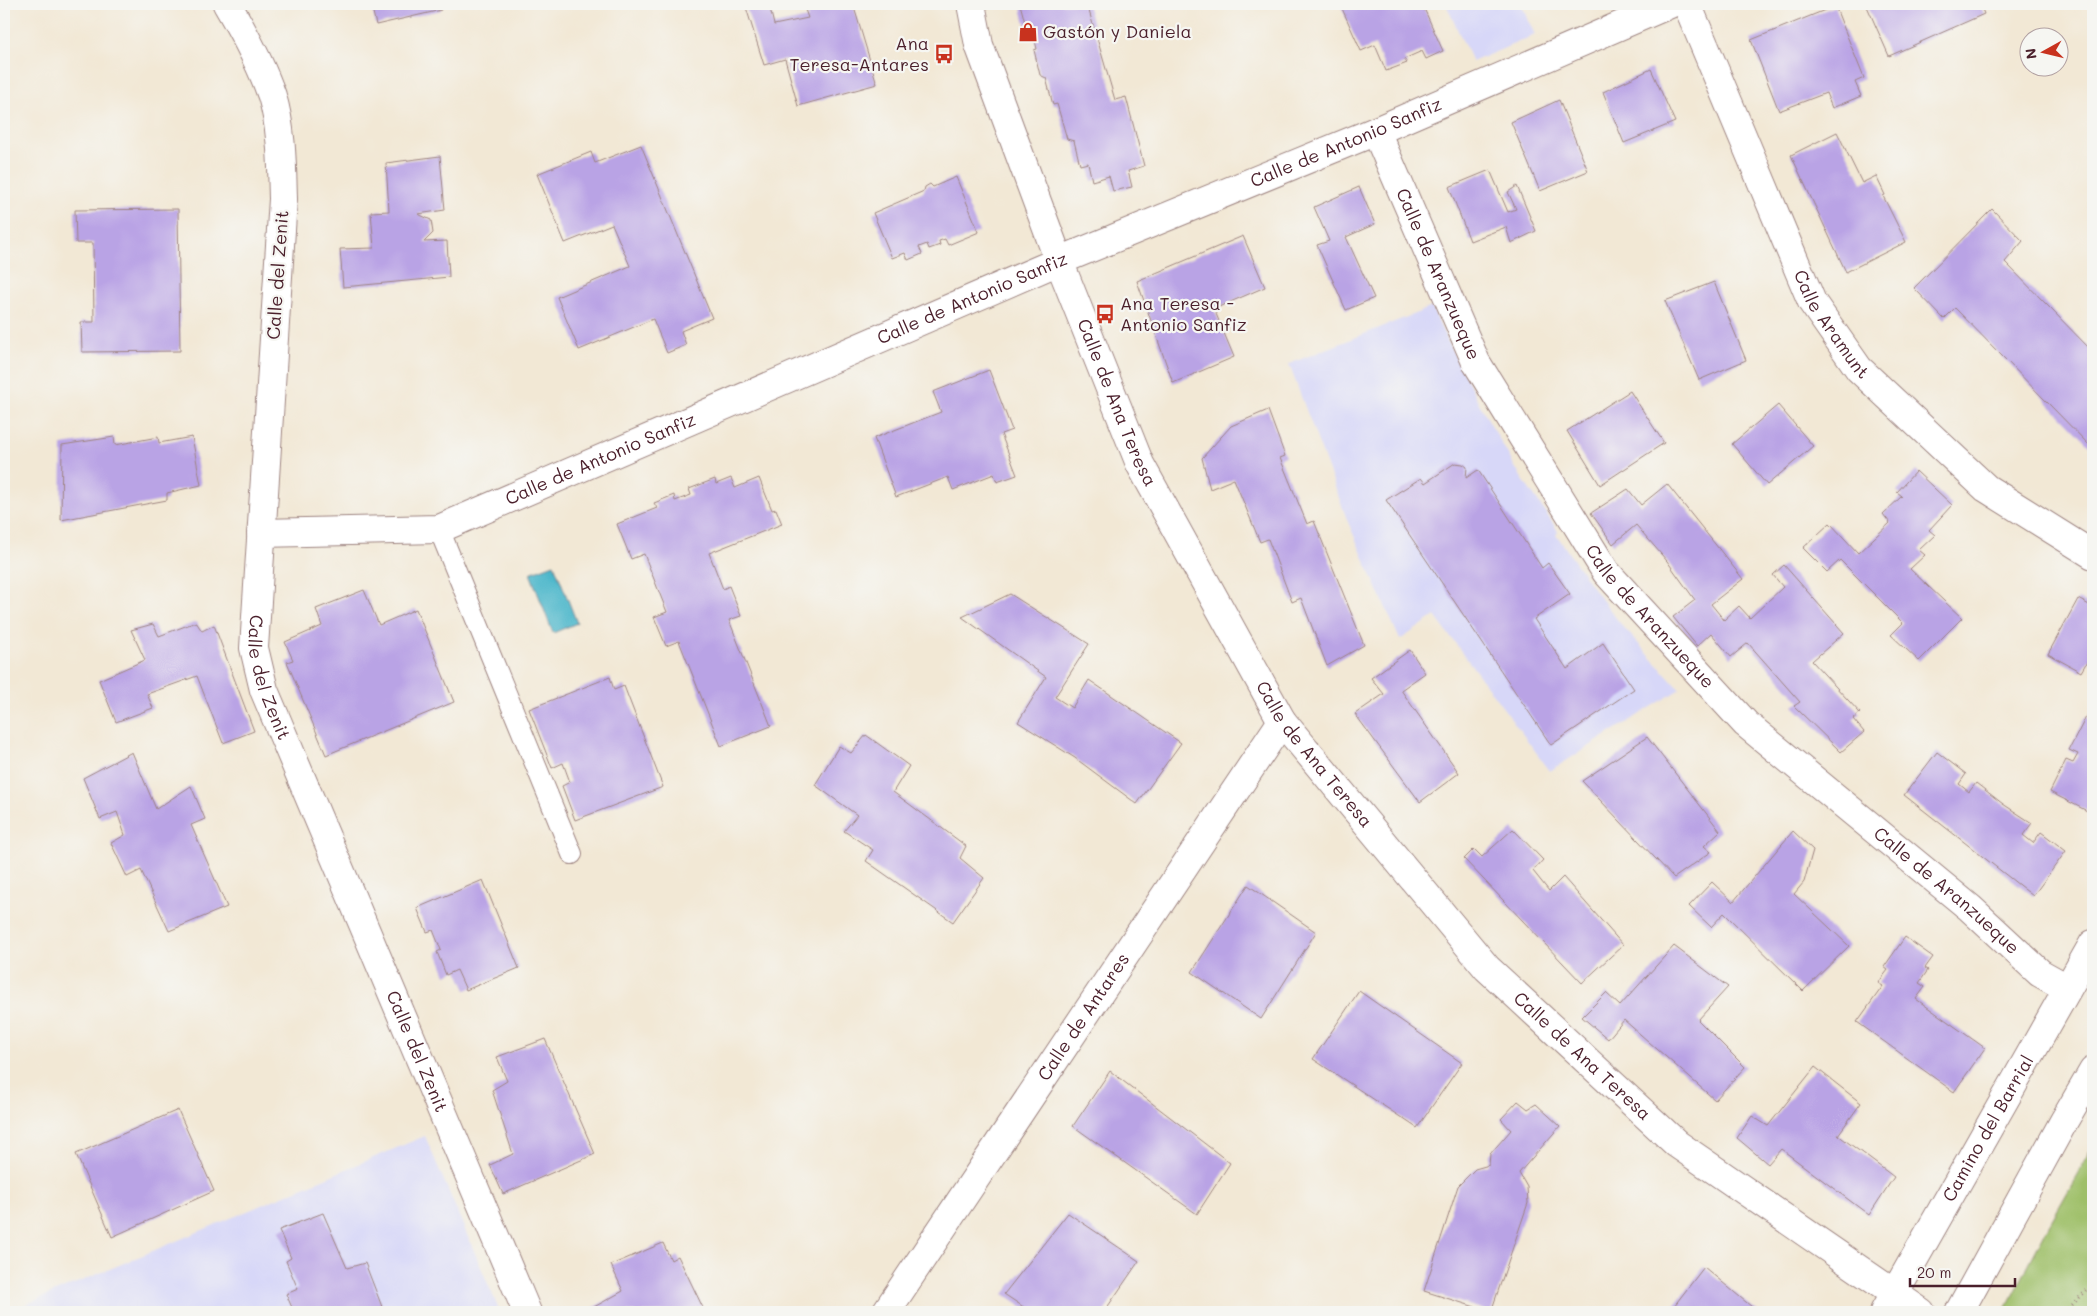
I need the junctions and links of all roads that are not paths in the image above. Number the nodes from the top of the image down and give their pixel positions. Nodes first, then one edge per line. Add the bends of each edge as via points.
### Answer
1 (227, 4) edge
2 (971, 4) edge
3 (1670, 4) edge
4 (1687, 4) edge
5 (1376, 132) junction
6 (1059, 261) junction
7 (439, 529) junction
8 (261, 534) junction
9 (2093, 555) edge
10 (1282, 722) junction
11 (572, 854) dead end
12 (2093, 944) edge
13 (2067, 988) junction
14 (2093, 1072) edge
15 (1889, 1303) edge
16 (527, 1312) edge
17 (886, 1312) edge
18 (1921, 1312) edge
19 (1959, 1312) edge

1 - 8 street, Calle del Zenit via 253,51 272,97 281,147 284,199
2 - 6 street, Calle de Ana Teresa via 979,44
3 - 5 street, Calle de Antonio Sanfiz
4 - 9 street, Calle Aramunt via 1812,302 1859,369 1986,488
5 - 6 street, Calle de Antonio Sanfiz
5 - 13 street, Calle de Aranzueque via 1476,362 1606,572 1746,724 1970,908 2040,973
6 - 7 street, Calle de Antonio Sanfiz
6 - 10 street, Calle de Ana Teresa via 1140,464
7 - 8 street, Calle de Antonio Sanfiz
7 - 11 lane
8 - 16 street, Calle del Zenit via 254,648 264,690
10 - 15 street, Calle de Ana Teresa via 1487,968 1677,1144
10 - 17 street, Calle de Antares
12 - 13 street, Camino del Barrial
13 - 15 street, Camino del Barrial
14 - 19 street
15 - 18 street, Calle de Ana Teresa

